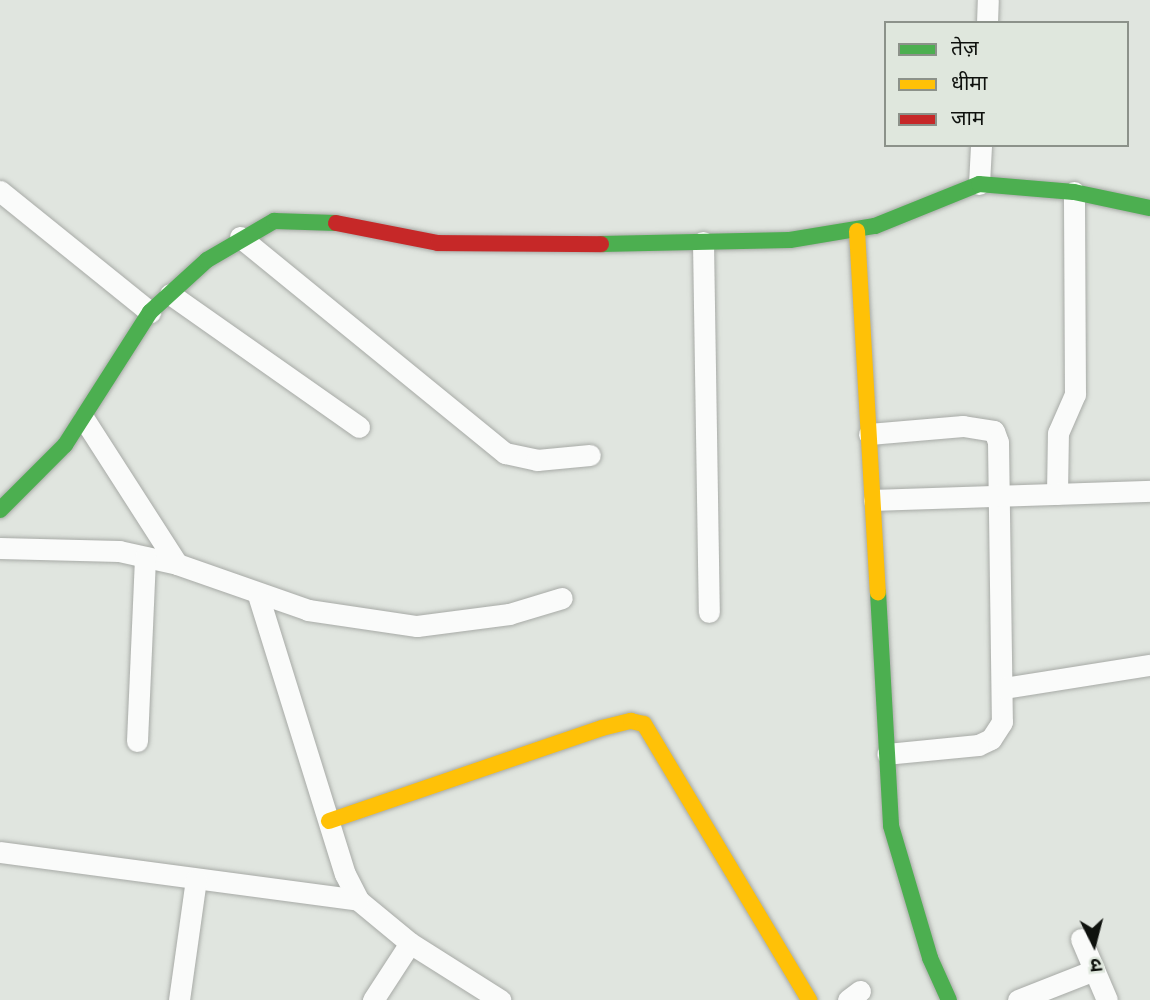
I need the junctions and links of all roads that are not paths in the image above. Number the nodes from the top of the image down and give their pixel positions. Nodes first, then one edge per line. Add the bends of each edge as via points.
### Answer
1 (988, 0) edge
2 (987, 21) edge
3 (981, 147) edge
4 (979, 184) junction
5 (0, 191) edge
6 (1074, 192) junction
7 (1150, 208) edge
8 (857, 230) junction
9 (240, 237) junction
10 (703, 242) junction
11 (170, 294) junction
12 (150, 312) junction
13 (84, 419) junction
14 (359, 428) dead end
15 (869, 434) junction
16 (590, 455) dead end
17 (1150, 491) edge
18 (1057, 494) junction
19 (1000, 497) junction
20 (874, 500) junction
21 (0, 510) edge
22 (0, 548) edge
23 (145, 557) junction
24 (177, 564) junction
25 (258, 595) junction
26 (562, 598) dead end
27 (709, 612) dead end
28 (1150, 665) edge
29 (1004, 688) junction
30 (137, 741) dead end
31 (887, 754) junction
32 (329, 821) junction
33 (0, 852) edge
34 (196, 879) junction
35 (358, 900) junction
36 (1081, 939) dead end
37 (410, 943) junction
38 (1094, 970) junction
39 (179, 1000) edge
40 (373, 1000) edge
41 (500, 1000) edge
42 (809, 1000) edge
43 (949, 1000) edge
44 (1018, 1000) edge
45 (1107, 1000) edge

1 - 2 street
3 - 4 street
4 - 6 street
4 - 8 street
5 - 12 street
6 - 7 street
6 - 18 street via 1075,394 1058,433
8 - 10 street via 790,240
8 - 15 street
9 - 10 street via 274,221 302,220 438,243
9 - 11 street
9 - 16 street via 505,453 537,460
10 - 27 street
11 - 12 street
11 - 14 street
12 - 13 street
13 - 21 street
13 - 24 street
15 - 19 street via 963,426 994,431
15 - 20 street
17 - 18 street
18 - 19 street
19 - 20 street
19 - 29 street
20 - 31 street
22 - 23 street
23 - 24 street
23 - 30 street
24 - 25 street
25 - 26 street via 321,613 416,626 473,620
25 - 32 street
28 - 29 street
29 - 31 street via 1002,722 991,739
31 - 43 street via 891,826 930,958
32 - 35 street
32 - 42 street via 602,728 631,721 644,724
33 - 34 street
34 - 35 street
34 - 39 street
35 - 37 street
36 - 38 street
37 - 40 street
37 - 41 street
38 - 44 street
38 - 45 street

